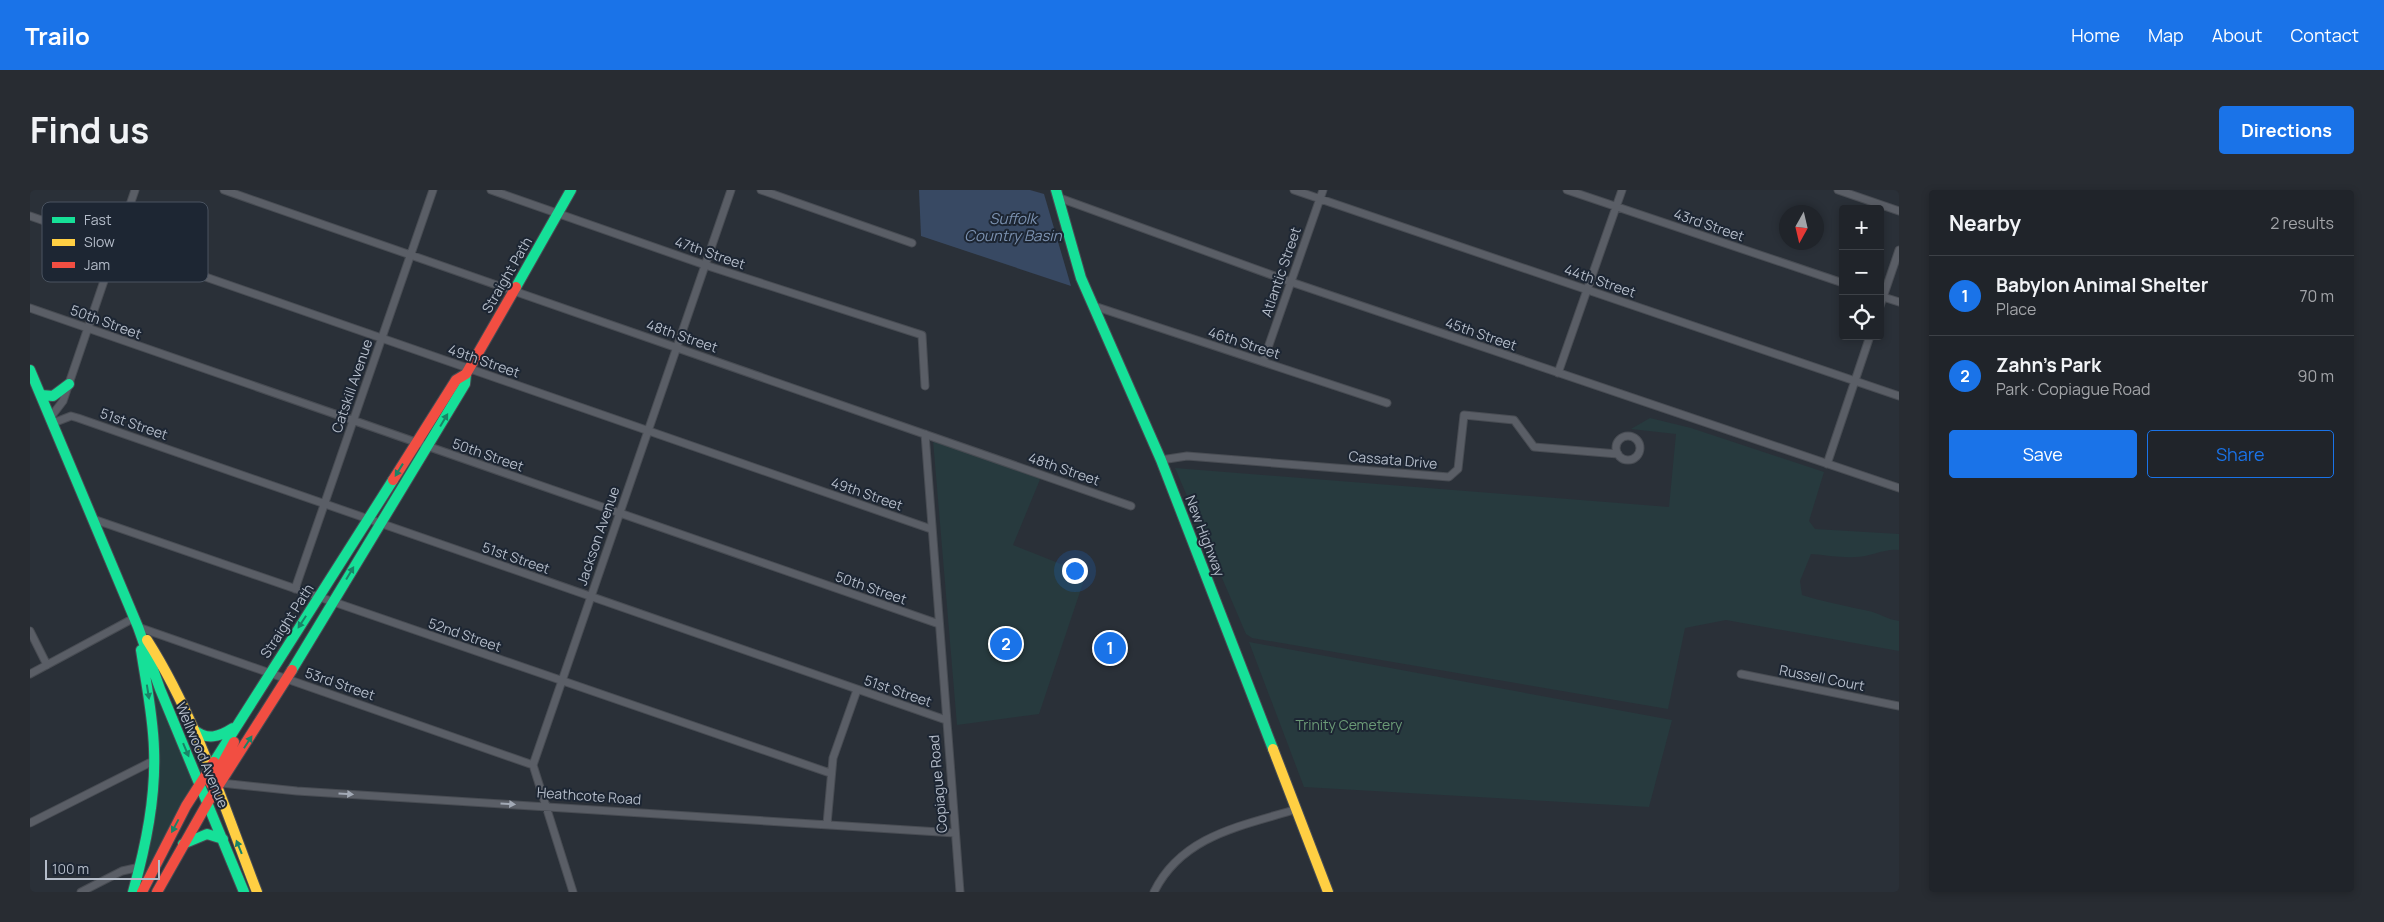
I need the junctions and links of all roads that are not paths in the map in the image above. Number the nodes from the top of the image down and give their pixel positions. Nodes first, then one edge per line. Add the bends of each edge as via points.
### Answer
1 (134, 190) edge
2 (224, 190) edge
3 (433, 190) edge
4 (491, 190) edge
5 (571, 190) edge
6 (730, 190) edge
7 (760, 190) edge
8 (1294, 190) edge
9 (1323, 190) edge
10 (1567, 190) edge
11 (1622, 190) edge
12 (1838, 190) edge
13 (1056, 194) edge
14 (1320, 199) junction
15 (130, 202) edge
16 (1616, 207) junction
17 (1899, 211) edge
18 (558, 214) junction
19 (30, 216) edge
20 (42, 220) edge
21 (912, 243) dead end
22 (1899, 250) edge
23 (411, 255) junction
24 (705, 265) junction
25 (208, 278) edge
26 (103, 282) edge
27 (1291, 282) junction
28 (1839, 282) edge
29 (1587, 290) junction
30 (515, 291) junction
31 (1882, 295) edge
32 (1884, 297) edge
33 (1899, 302) edge
34 (1094, 306) junction
35 (30, 308) edge
36 (38, 310) junction
37 (30, 314) edge
38 (87, 329) junction
39 (382, 338) junction
40 (1869, 340) edge
41 (676, 348) junction
42 (1263, 362) junction
43 (30, 370) edge
44 (467, 371) junction
45 (1558, 373) junction
46 (1855, 381) junction
47 (69, 384) junction
48 (925, 386) dead end
49 (41, 395) junction
50 (1899, 396) edge
51 (1387, 403) dead end
52 (52, 421) junction
53 (353, 422) junction
54 (648, 432) junction
55 (924, 434) junction
56 (416, 443) junction
57 (427, 447) junction
58 (1618, 454) dead end
59 (1161, 460) junction
60 (1827, 464) junction
61 (1899, 488) edge
62 (324, 505) junction
63 (1131, 506) dead end
64 (620, 514) junction
65 (368, 519) junction
66 (93, 520) junction
67 (380, 524) junction
68 (931, 529) junction
69 (295, 589) junction
70 (318, 597) junction
71 (591, 597) junction
72 (333, 602) junction
73 (136, 622) junction
74 (939, 624) junction
75 (30, 631) edge
76 (48, 665) junction
77 (270, 673) junction
78 (30, 674) edge
79 (1741, 674) dead end
80 (285, 678) junction
81 (562, 681) junction
82 (857, 690) junction
83 (1899, 706) edge
84 (248, 707) junction
85 (946, 720) junction
86 (236, 726) junction
87 (193, 729) junction
88 (153, 762) junction
89 (533, 766) junction
90 (208, 771) junction
91 (830, 773) junction
92 (200, 784) junction
93 (216, 785) junction
94 (208, 802) junction
95 (545, 806) junction
96 (1297, 809) junction
97 (30, 823) edge
98 (827, 824) junction
99 (955, 832) junction
100 (223, 839) junction
101 (182, 844) junction
102 (140, 868) junction
103 (81, 892) edge
104 (133, 892) edge
105 (142, 892) edge
106 (157, 892) edge
107 (244, 892) edge
108 (257, 892) edge
109 (573, 892) edge
110 (960, 892) edge
111 (1154, 892) edge
112 (1328, 892) edge

1 - 15 street
2 - 23 street, 48th Street
3 - 23 street, Catskill Avenue
4 - 18 street, 47th Street
5 - 18 main road, Straight Path
6 - 24 street, Jackson Avenue
7 - 21 street
8 - 14 street, 44th Street
9 - 14 street, Atlantic Street
10 - 16 street, 43rd Street
11 - 16 street
12 - 17 street
13 - 27 street, 45th Street
13 - 34 main road, New Highway via 1081,278
14 - 27 street, Atlantic Street
14 - 29 street, 44th Street
16 - 28 street, 43rd Street
16 - 29 street
18 - 24 street, 47th Street
18 - 30 main road, Straight Path
19 - 20 street, 49th Street
22 - 31 street
23 - 30 street, 48th Street
23 - 39 street, Catskill Avenue
24 - 41 street, Jackson Avenue
24 - 48 street, 47th Street via 922,335
25 - 39 street, 49th Street
26 - 38 street
27 - 42 street, Atlantic Street
27 - 45 street, 45th Street
29 - 45 street
29 - 46 street, 44th Street
30 - 41 street, 48th Street
30 - 44 main road, Straight Path
32 - 33 street
34 - 42 street, 46th Street
34 - 59 main road, New Highway
35 - 36 street, 50th Street
36 - 37 street
36 - 38 street, 50th Street
38 - 47 street
38 - 53 street, 50th Street
39 - 44 street, 49th Street
39 - 53 street, Catskill Avenue
40 - 46 street
41 - 54 street, Jackson Avenue
41 - 55 street, 48th Street
42 - 51 street, 46th Street
43 - 49 main road, Wellwood Avenue
44 - 54 street, 49th Street
44 - 56 main road, Straight Path via 456,380
57 -> 44 main road, Straight Path via 465,384
45 - 60 street, 45th Street
46 - 50 street, 44th Street
46 - 60 street
47 - 49 main road via 51,398
47 - 52 street
49 - 52 main road, Wellwood Avenue
52 - 62 street, 51st Street via 71,416 78,418
52 - 66 main road, Wellwood Avenue
53 - 56 street, 50th Street
53 - 62 street, Catskill Avenue
54 - 64 street, Jackson Avenue
54 - 68 street, 49th Street
55 - 63 street, 48th Street
55 - 68 street, Copiague Road
56 - 57 street, 50th Street
56 -> 65 main road, Straight Path
57 - 64 street, 50th Street
57 - 67 main road, Straight Path
58 - 59 street, Cassata Drive via 1534,447 1514,420 1464,415 1458,469 1449,477 1188,456
59 - 96 main road, New Highway
60 - 61 street, 45th Street
62 - 65 street, 51st Street
62 - 69 street, Catskill Avenue
64 - 71 street, Jackson Avenue
64 - 74 street, 50th Street
65 - 67 street, 51st Street
65 - 70 main road, Straight Path
66 - 69 street, 52nd Street
66 - 73 main road, Wellwood Avenue
67 - 71 street, 51st Street
72 -> 67 main road, Straight Path
68 - 74 street, Copiague Road
69 - 70 street, 52nd Street
70 - 72 street, 52nd Street
70 -> 77 main road, Straight Path
71 - 81 street, Jackson Avenue
71 - 82 street, 51st Street
72 - 80 main road, Straight Path
72 - 81 street, 52nd Street
73 - 76 street
73 - 77 street, 53rd Street
73 - 87 main road, Wellwood Avenue via 159,659
73 -> 88 main road via 153,730
73 -> 92 main road, Wellwood Avenue
74 - 85 street, Copiague Road
75 - 76 street
76 - 78 street
77 - 80 street, 53rd Street
77 - 84 main road, Straight Path
79 - 83 street, Russell Court
80 - 89 street, 53rd Street
93 -> 80 main road, Straight Path
81 - 89 street, Jackson Avenue
81 - 91 street, 52nd Street
82 - 85 street, 51st Street
82 - 91 street
84 - 86 main road, Straight Path
84 - 93 main road
85 - 99 street, Copiague Road
86 - 87 main road via 214,738 202,736
86 - 90 main road, Straight Path
87 - 90 main road, Wellwood Avenue
88 - 97 street
88 - 102 main road via 151,818
89 - 95 street
90 - 92 main road, Straight Path
90 - 93 main road, Wellwood Avenue
91 - 98 street
92 - 94 main road, Wellwood Avenue
92 -> 105 main road, Straight Path via 177,821
93 - 94 main road, Straight Path
93 -> 95 street, Heathcote Road
108 -> 93 main road, Wellwood Avenue
94 - 100 main road, Wellwood Avenue
94 - 101 main road, Straight Path
95 - 98 street, Heathcote Road
95 - 109 street
96 - 111 street via 1219,833 1191,847 1160,878
96 - 112 main road, New Highway
98 - 99 street, Heathcote Road
99 - 110 street, Copiague Road
100 - 101 main road via 205,834
100 - 107 main road, Wellwood Avenue
101 - 106 main road, Straight Path
102 - 103 street via 122,871
102 - 104 main road

